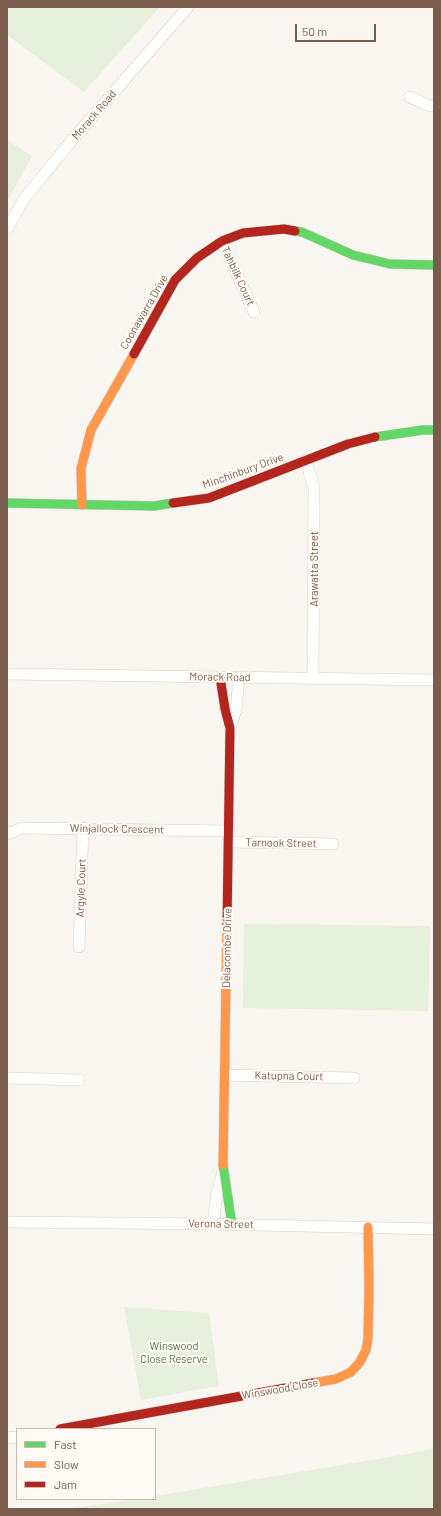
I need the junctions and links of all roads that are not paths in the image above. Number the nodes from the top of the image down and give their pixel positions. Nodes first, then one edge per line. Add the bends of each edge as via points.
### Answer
1 (188, 7) edge
2 (410, 97) dead end
3 (434, 106) edge
4 (7, 229) edge
5 (222, 241) junction
6 (434, 265) edge
7 (254, 312) dead end
8 (434, 430) edge
9 (306, 460) junction
10 (7, 503) edge
11 (82, 505) junction
12 (7, 674) edge
13 (220, 677) junction
14 (239, 677) junction
15 (313, 679) junction
16 (434, 680) edge
17 (230, 728) junction
18 (83, 828) junction
19 (229, 831) junction
20 (7, 834) edge
21 (229, 842) junction
22 (332, 844) dead end
23 (79, 947) dead end
24 (224, 1075) junction
25 (7, 1078) edge
26 (354, 1078) dead end
27 (79, 1080) dead end
28 (223, 1169) junction
29 (7, 1222) edge
30 (213, 1224) junction
31 (232, 1225) junction
32 (368, 1227) junction
33 (434, 1229) edge
34 (66, 1428) edge

1 - 4 street, Morack Road via 24,199
2 - 3 street
5 - 6 street, Coonawarra Drive via 243,233 284,229 302,232 354,255 390,264
5 - 7 street, Tahbilk Court
5 - 11 street, Coonawarra Drive via 197,258 175,280 92,430 81,469
8 - 9 street, Minchinbury Drive via 384,435 348,444
9 - 11 street, Minchinbury Drive via 209,498 154,506
9 - 15 street, Arawatta Street via 314,489
10 - 11 street, Minchinbury Drive
12 - 13 street, Morack Road
13 - 14 street, Morack Road
13 - 17 street, Delacombe Drive
14 - 15 street, Morack Road
14 - 17 street, Delacombe Drive via 236,710
15 - 16 street, Morack Road
17 - 19 street, Delacombe Drive
18 - 19 street, Winjallock Crescent
18 - 20 street, Winjallock Crescent via 22,828
18 - 23 street, Argyle Court
19 - 21 street, Delacombe Drive
21 - 22 street, Tarnook Street
21 - 24 street, Delacombe Drive
24 - 26 street, Katupna Court
24 - 28 street, Delacombe Drive
25 - 27 street
28 - 30 street, Delacombe Drive
28 - 31 street, Delacombe Drive
29 - 30 street, Verona Street
30 - 31 street, Verona Street
31 - 32 street, Verona Street
32 - 33 street, Verona Street
32 - 34 street, Winswood Close via 368,1338 360,1362 350,1372 336,1379

